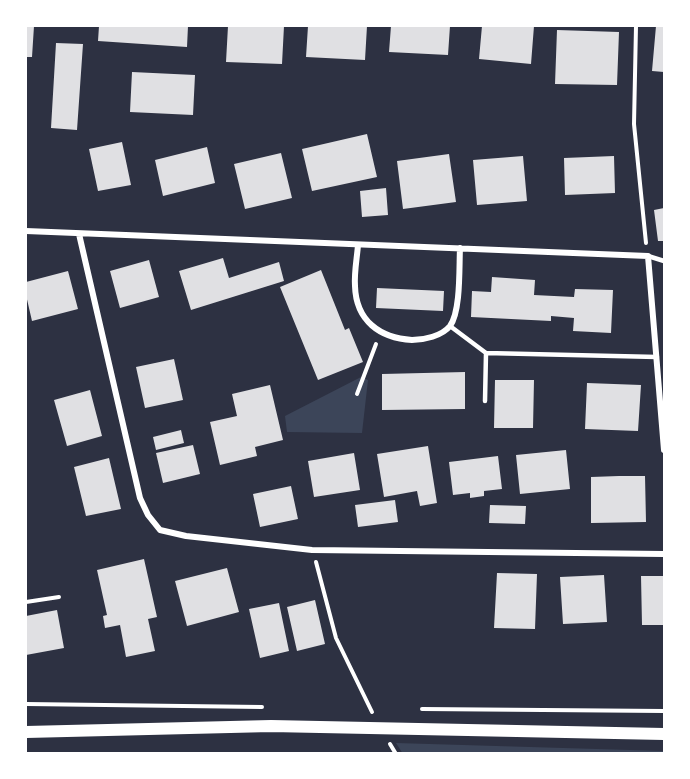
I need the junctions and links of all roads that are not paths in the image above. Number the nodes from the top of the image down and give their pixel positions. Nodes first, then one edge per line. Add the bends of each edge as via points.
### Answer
1 (26, 231) edge
2 (79, 234) junction
3 (358, 245) junction
4 (460, 248) junction
5 (648, 256) junction
6 (664, 261) edge
7 (450, 326) junction
8 (486, 353) junction
9 (657, 357) junction
10 (485, 401) dead end
11 (664, 450) edge
12 (664, 554) edge
13 (26, 732) edge
14 (664, 734) edge

1 - 2 street
2 - 3 street
2 - 12 street via 140,498 160,530 312,550
3 - 4 street
3 - 7 street via 355,287 361,310 372,327 386,336 419,340
4 - 5 street
4 - 7 street via 455,312
5 - 6 lane
5 - 9 street
7 - 8 lane
8 - 9 lane
8 - 10 lane
9 - 11 street
13 - 14 main road via 271,726

